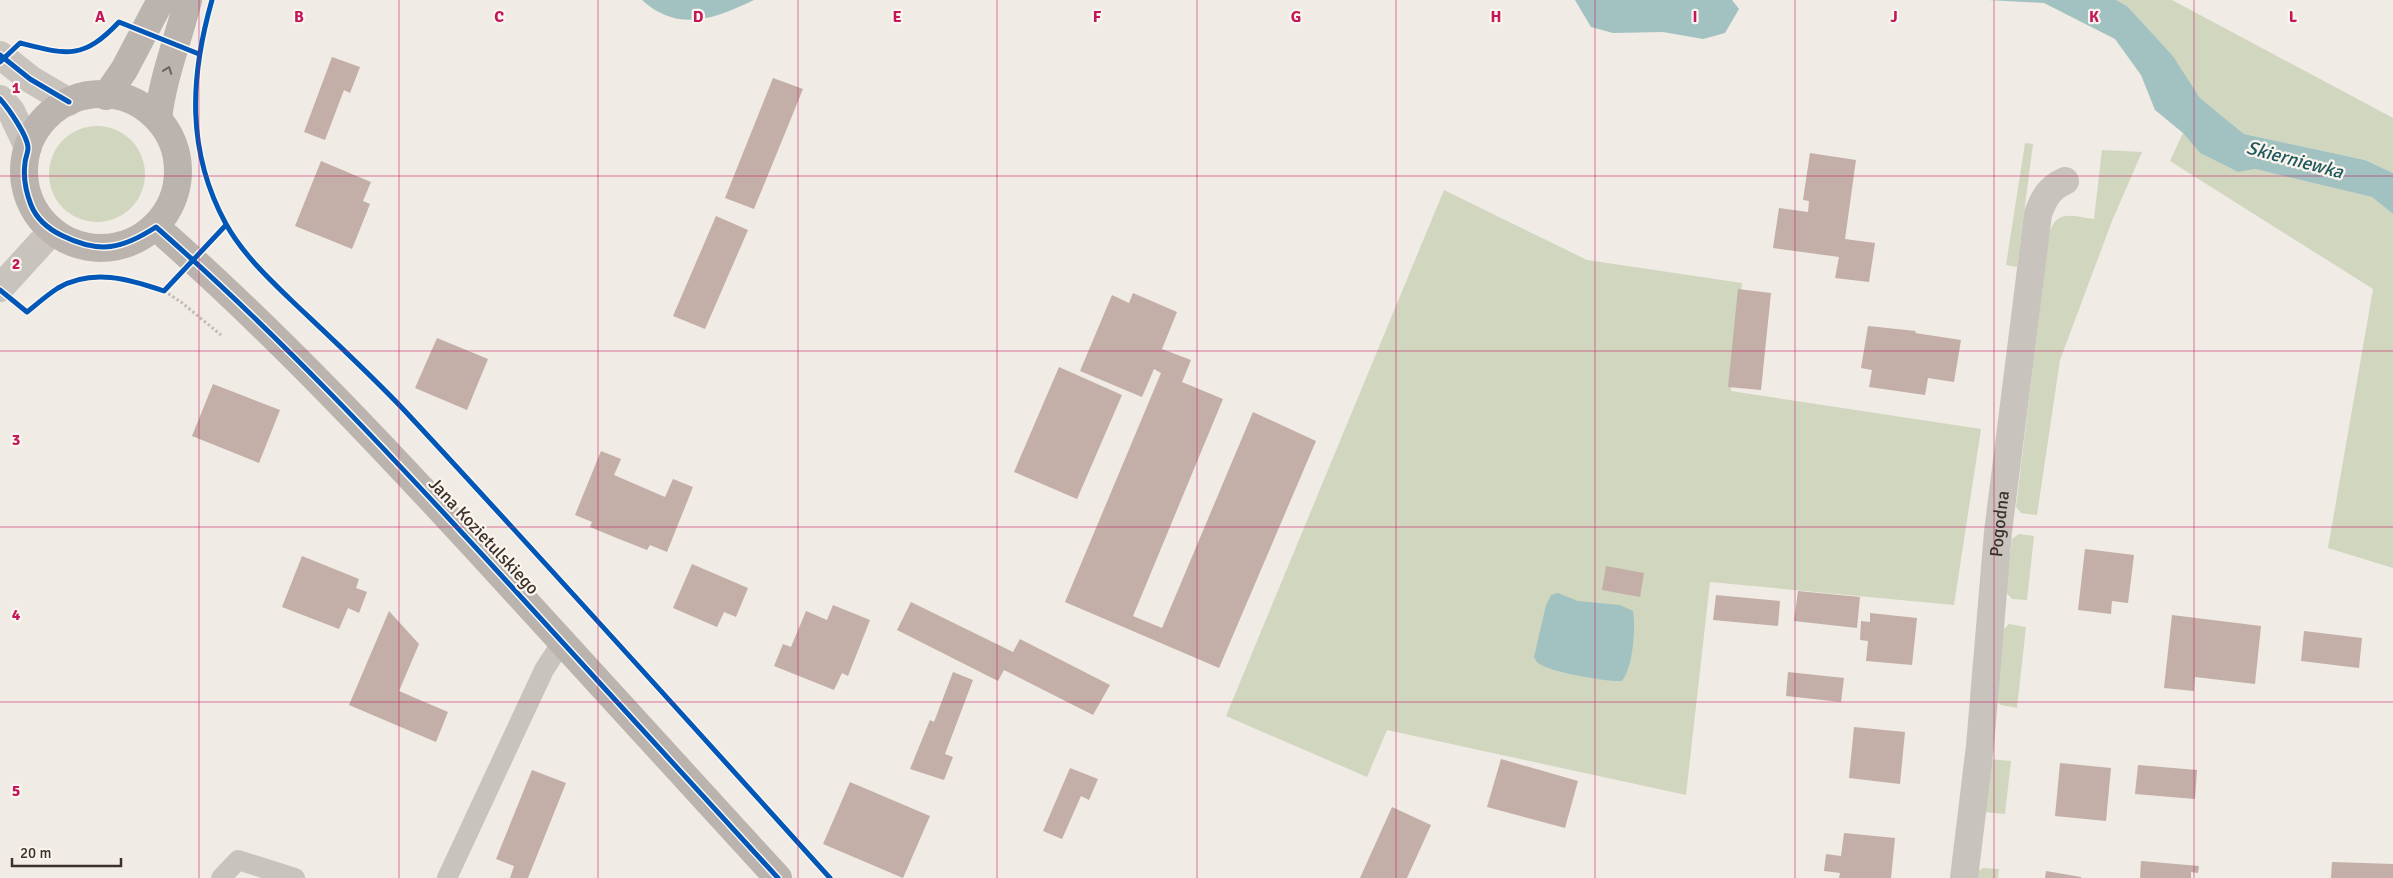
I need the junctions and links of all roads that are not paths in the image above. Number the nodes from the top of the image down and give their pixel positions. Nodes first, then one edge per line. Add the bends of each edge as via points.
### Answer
1 (162, 0) edge
2 (188, 0) edge
3 (0, 55) edge
4 (106, 96) junction
5 (0, 99) edge
6 (69, 102) junction
7 (158, 118) junction
8 (28, 147) junction
9 (2065, 181) dead end
10 (156, 227) junction
11 (52, 231) junction
12 (0, 288) edge
13 (562, 642) junction
14 (221, 878) edge
15 (295, 878) edge
16 (447, 878) edge
17 (778, 878) edge
18 (1964, 878) edge

1 - 4 main road
7 -> 2 main road via 162,86
3 - 6 street via 30,79
4 - 6 main road via 86,96
4 - 7 main road via 125,100
5 - 8 street via 10,111
6 - 8 main road via 52,109 36,126
7 - 10 main road via 177,157 178,183 170,207
8 - 11 main road via 24,166 25,186 31,206
9 - 18 street, Pogodna via 2053,186 2038,214 1998,532 1980,746
10 - 11 main road via 134,241 109,247 83,246
10 - 13 main road, Jana Kozietulskiego via 308,370
11 - 12 street
13 - 16 lane via 544,670
13 - 17 main road, Jana Kozietulskiego
14 - 15 lane via 238,860

